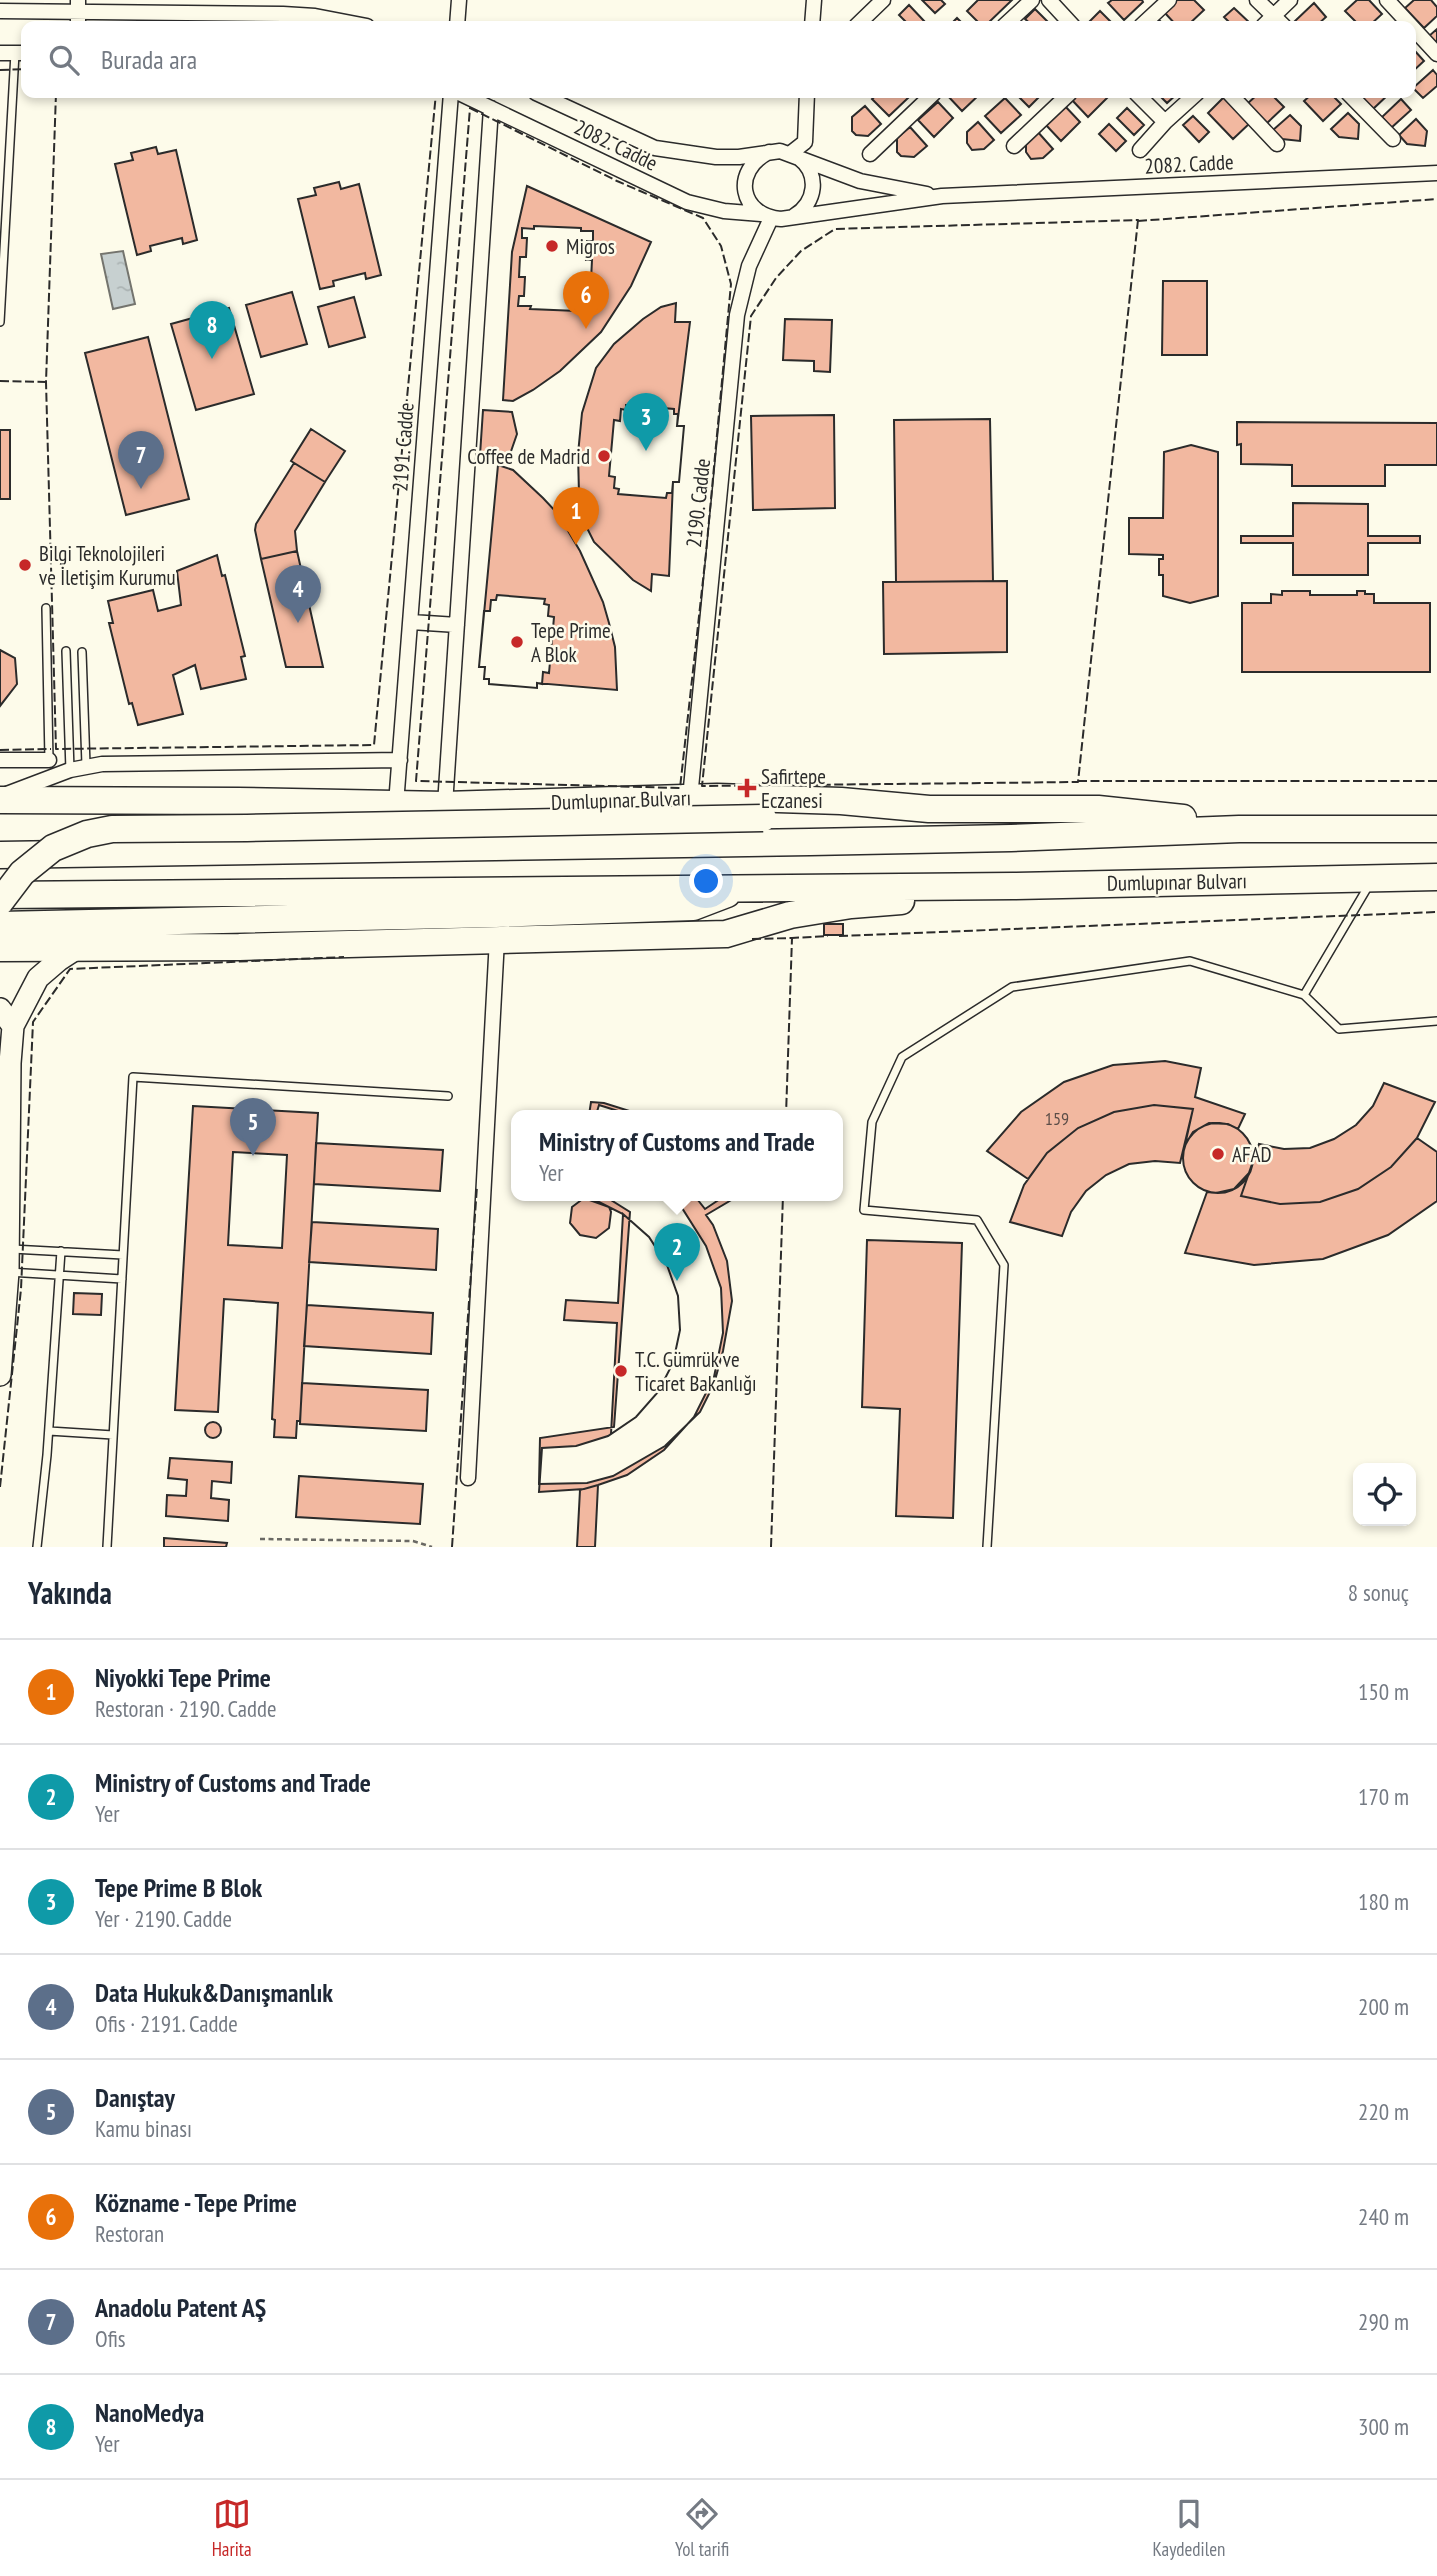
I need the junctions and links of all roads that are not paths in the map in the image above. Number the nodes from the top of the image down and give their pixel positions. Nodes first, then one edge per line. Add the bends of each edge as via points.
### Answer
1 (459, 0) edge
2 (814, 0) edge
3 (883, 0) edge
4 (1032, 0) edge
5 (1049, 0) edge
6 (1169, 0) edge
7 (1257, 0) edge
8 (1290, 0) edge
9 (1387, 0) edge
10 (0, 12) edge
11 (78, 13) edge
12 (340, 21) edge
13 (457, 21) edge
14 (812, 21) edge
15 (861, 21) edge
16 (1009, 21) edge
17 (1068, 21) edge
18 (1146, 21) edge
19 (1272, 21) edge
20 (1274, 21) edge
21 (1406, 21) edge
22 (1416, 31) edge
23 (14, 53) edge
24 (1437, 54) edge
25 (451, 98) edge
26 (470, 98) edge
27 (547, 98) edge
28 (807, 98) edge
29 (929, 98) edge
30 (1065, 98) edge
31 (1141, 98) edge
32 (1191, 98) edge
33 (1234, 98) edge
34 (1353, 98) edge
35 (491, 108) junction
36 (1164, 122) junction
37 (1393, 139) dead end
38 (1277, 144) dead end
39 (1014, 146) dead end
40 (1140, 150) dead end
41 (769, 152) junction
42 (791, 153) junction
43 (870, 153) dead end
44 (1437, 173) edge
45 (942, 196) junction
46 (766, 216) junction
47 (792, 217) junction
48 (0, 322) edge
49 (46, 608) dead end
50 (411, 622) junction
51 (457, 625) junction
52 (66, 651) dead end
53 (82, 652) dead end
54 (0, 760) edge
55 (49, 760) joint
56 (400, 761) junction
57 (86, 765) junction
58 (70, 769) junction
59 (0, 798) edge
60 (690, 798) junction
61 (396, 804) junction
62 (444, 805) junction
63 (929, 809) junction
64 (1239, 829) junction
65 (1437, 829) edge
66 (0, 855) edge
67 (1437, 877) edge
68 (1373, 878) junction
69 (1013, 886) junction
70 (749, 887) junction
71 (0, 895) edge
72 (0, 902) edge
73 (0, 925) edge
74 (497, 939) junction
75 (79, 947) junction
76 (0, 948) edge
77 (1304, 995) junction
78 (0, 1009) edge
79 (1437, 1021) edge
80 (13, 1026) junction
81 (448, 1096) dead end
82 (7, 1249) junction
83 (61, 1251) junction
84 (123, 1255) junction
85 (8, 1272) junction
86 (60, 1276) junction
87 (122, 1279) junction
88 (0, 1375) edge
89 (49, 1431) junction
90 (113, 1435) junction
91 (468, 1478) dead end
92 (37, 1547) edge
93 (107, 1547) edge
94 (987, 1547) edge

1 - 13 street
2 - 14 street
3 - 15 street
4 - 16 street
5 - 17 street
6 - 18 street
7 - 19 street
8 - 20 street
9 - 21 street
10 - 11 street
11 - 12 street via 284,14
22 - 24 street
23 - 48 lane
25 - 50 street, 2191. Cadde
26 - 35 street, 2082. Cadde
27 - 41 street, 2082. Cadde via 655,148 716,157
28 - 42 street via 805,142
29 - 43 street
30 - 39 street
31 - 36 street
32 - 36 street
33 - 38 street
34 - 37 street
35 - 46 street, 2082. Cadde via 687,202
35 - 51 street
36 - 40 street
41 - 42 street, 2082. Cadde
41 - 46 street via 750,166 744,187 752,207
42 - 45 street, 2082. Cadde via 860,181
42 - 47 street via 802,160 813,180 808,203
44 - 45 street, 2082. Cadde
45 - 47 street, 2082. Cadde
46 - 47 street, 2082. Cadde
46 - 60 street, 2190. Cadde via 737,314
49 - 55 lane
50 - 51 street
50 - 56 street, 2191. Cadde
51 - 62 street
52 - 58 lane
53 - 57 lane
54 - 55 street
56 - 57 street
56 - 61 street, 2191. Cadde
57 - 58 street
58 - 59 street
59 - 61 highway, Dumlupınar Bulvarı
60 - 62 highway, Dumlupınar Bulvarı
60 - 63 highway, Dumlupınar Bulvarı
61 - 62 highway, Dumlupınar Bulvarı
63 - 64 highway, Dumlupınar Bulvarı via 1098,809 1197,819
63 - 72 highway, bridge via 763,818 112,828 53,848 22,873
64 - 65 highway, Dumlupınar Bulvarı
64 - 66 highway, Dumlupınar Bulvarı via 823,842
67 - 68 highway, Dumlupınar Bulvarı
68 - 69 highway, Dumlupınar Bulvarı
68 - 77 lane
69 - 70 highway, Dumlupınar Bulvarı
69 - 74 highway via 813,911 726,933
70 - 71 highway, Dumlupınar Bulvarı
70 - 73 highway, Dumlupınar Bulvarı via 693,906
74 - 75 highway
74 - 91 street
75 - 76 highway
75 - 80 main road via 38,978
77 - 79 lane via 1339,1029
77 - 94 lane via 1190,961 1013,986 902,1057 873,1122 864,1210 977,1220 1004,1265
78 - 80 main road
80 - 82 main road
81 - 84 lane via 133,1077
82 - 83 lane
82 - 85 main road
83 - 84 lane
83 - 86 lane
84 - 87 lane
85 - 86 lane
85 - 88 main road
86 - 87 lane
86 - 89 lane
87 - 90 lane
89 - 90 lane
89 - 92 lane
90 - 93 lane

